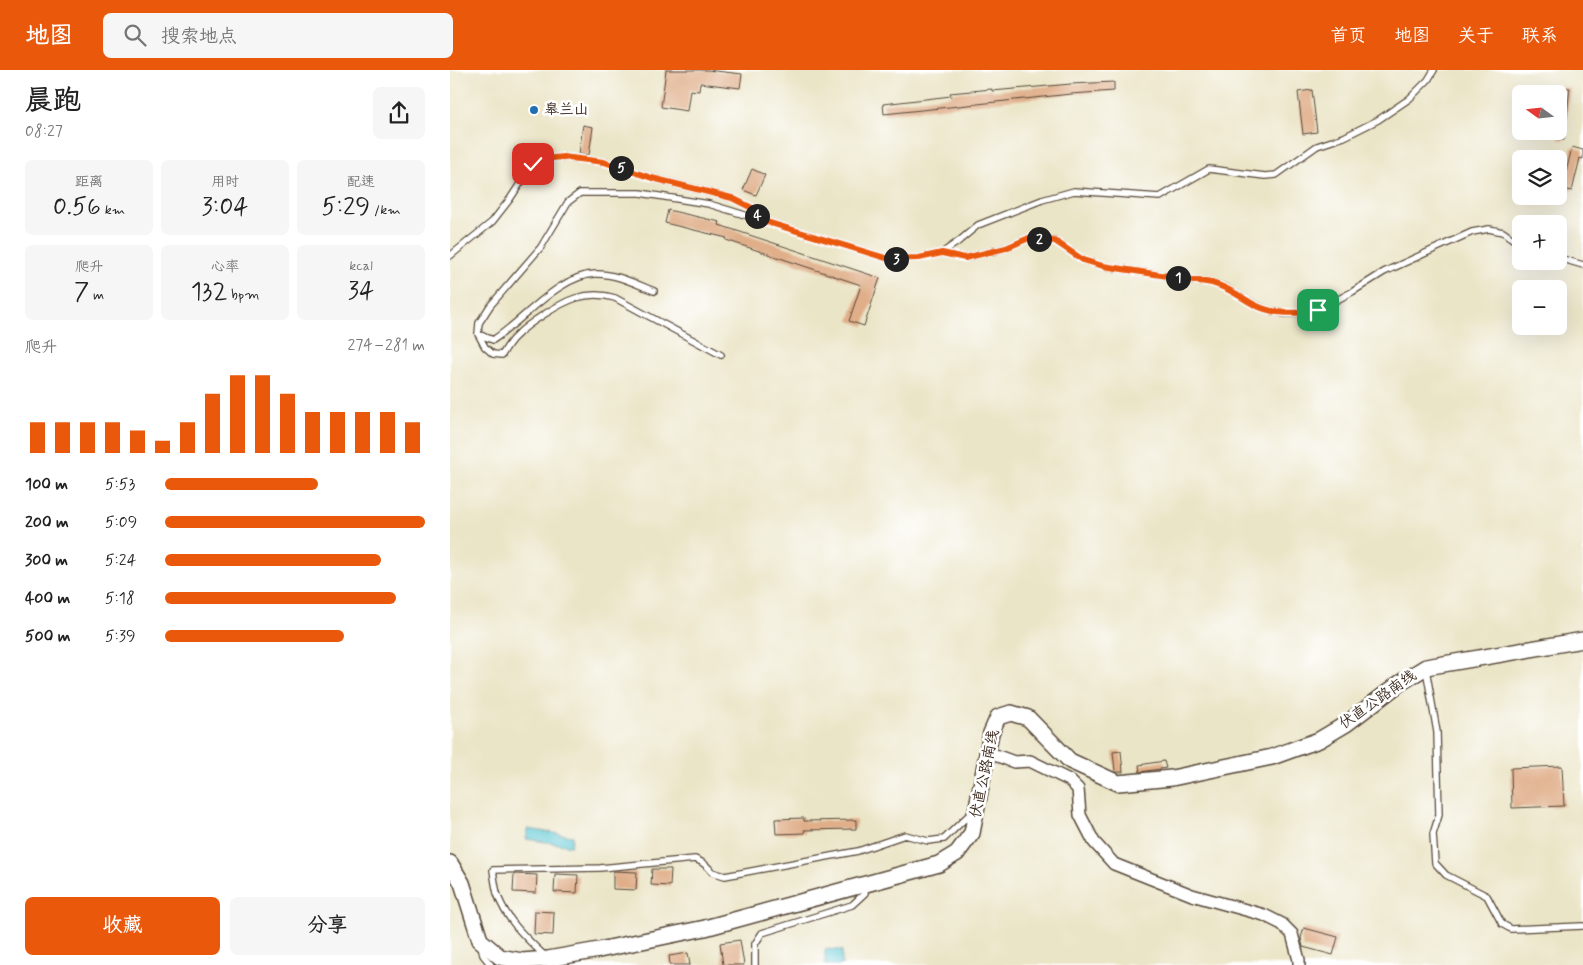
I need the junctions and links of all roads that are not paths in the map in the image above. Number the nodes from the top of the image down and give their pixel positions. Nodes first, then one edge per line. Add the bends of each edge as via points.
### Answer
1 (1434, 70) edge
2 (757, 219) junction
3 (1512, 238) edge
4 (942, 253) junction
5 (450, 256) edge
6 (1567, 260) edge
7 (1583, 265) edge
8 (654, 291) dead end
9 (478, 334) junction
10 (722, 355) dead end
11 (1583, 640) edge
12 (1426, 667) junction
13 (987, 752) junction
14 (978, 806) junction
15 (450, 863) edge
16 (865, 884) junction
17 (1583, 926) edge
18 (480, 940) junction
19 (548, 959) junction
20 (491, 965) edge
21 (755, 965) edge
22 (1298, 965) edge

1 - 4 lane via 1409,99 1378,120 1317,146 1276,175 1208,169 1160,197 1074,191 1042,200 978,226
2 - 4 lane via 889,259
2 - 5 lane via 754,209 732,198 604,162 563,157 543,159 533,164 492,222
2 - 9 lane via 709,204 640,193 580,193 568,202 541,248 490,306 479,323
3 - 4 lane via 1503,232 1472,232 1384,272 1318,310 1285,314 1259,307 1226,287 1212,283 1083,260 1055,241 1029,238 1006,248 965,258
6 - 7 lane
8 - 9 lane via 623,279 595,274 560,287 493,340
9 - 10 lane via 493,354 502,354 515,336 550,312 575,298 604,295
11 - 12 main road, 伏直公路南线
12 - 13 main road, 伏直公路南线 via 1319,740 1272,757 1172,778 1118,782 1070,761 1028,718 1011,713 998,717
12 - 17 lane via 1437,732 1439,815 1433,834 1434,863 1446,875 1487,896 1502,924 1511,928
13 - 14 main road, 伏直公路南线
13 - 22 street via 1014,762 1030,761 1069,780 1078,789 1080,815 1094,842 1114,864 1192,895 1264,914 1282,924 1292,934
14 - 16 main road, 伏直公路南线 via 972,833 957,853 939,864
14 - 19 lane via 944,839 928,841 905,835 858,851 725,876 712,872 695,859 600,868 493,870 503,906 524,936
15 - 18 main road via 462,883
16 - 19 main road, 伏直公路南线 via 705,928
16 - 21 lane via 865,893 852,905 762,933 754,944
18 - 19 main road, 伏直公路南线 via 500,956 522,961
18 - 20 lane

